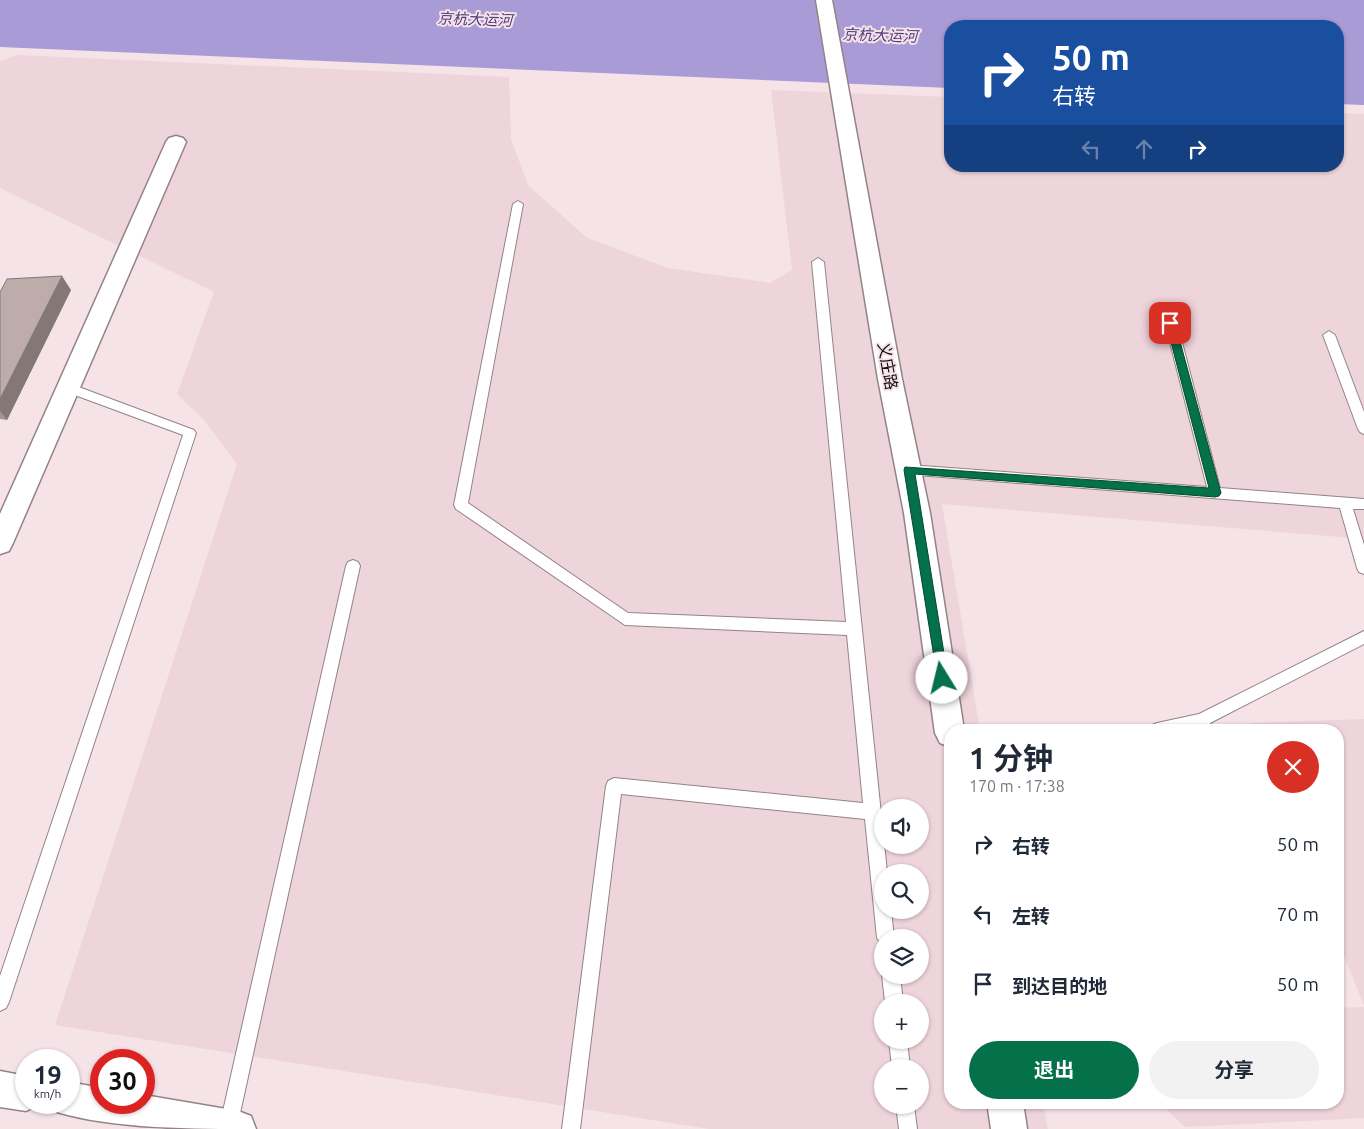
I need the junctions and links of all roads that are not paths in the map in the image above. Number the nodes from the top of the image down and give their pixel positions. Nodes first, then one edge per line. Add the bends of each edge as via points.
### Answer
1 (824, 0) edge
2 (176, 142) dead end
3 (518, 204) dead end
4 (818, 262) dead end
5 (1170, 323) dead end
6 (1329, 335) dead end
7 (68, 388) junction
8 (1364, 429) edge
9 (909, 470) junction
10 (1215, 493) junction
11 (1345, 503) junction
12 (1364, 504) edge
13 (0, 543) edge
14 (353, 566) dead end
15 (1364, 568) edge
16 (854, 629) junction
17 (1364, 637) edge
18 (949, 724) edge
19 (1205, 724) edge
20 (872, 812) junction
21 (878, 864) edge
22 (0, 1002) edge
23 (0, 1089) edge
24 (15, 1091) edge
25 (80, 1102) edge
26 (1006, 1109) edge
27 (907, 1114) edge
28 (233, 1128) edge
29 (571, 1129) edge
30 (908, 1129) edge
31 (1009, 1129) edge

1 - 9 street, 义庄路 via 890,379
2 - 7 street
3 - 16 lane via 461,504 625,619
4 - 16 lane
5 - 10 lane
6 - 8 lane
7 - 13 street
7 - 22 lane via 190,433
9 - 10 lane
9 - 18 street, 义庄路
10 - 11 lane
11 - 12 lane
11 - 15 lane
14 - 28 lane
16 - 20 lane
17 - 19 lane
20 - 21 lane
20 - 29 lane via 614,786
23 - 24 street
25 - 28 street
26 - 31 street
27 - 30 lane

